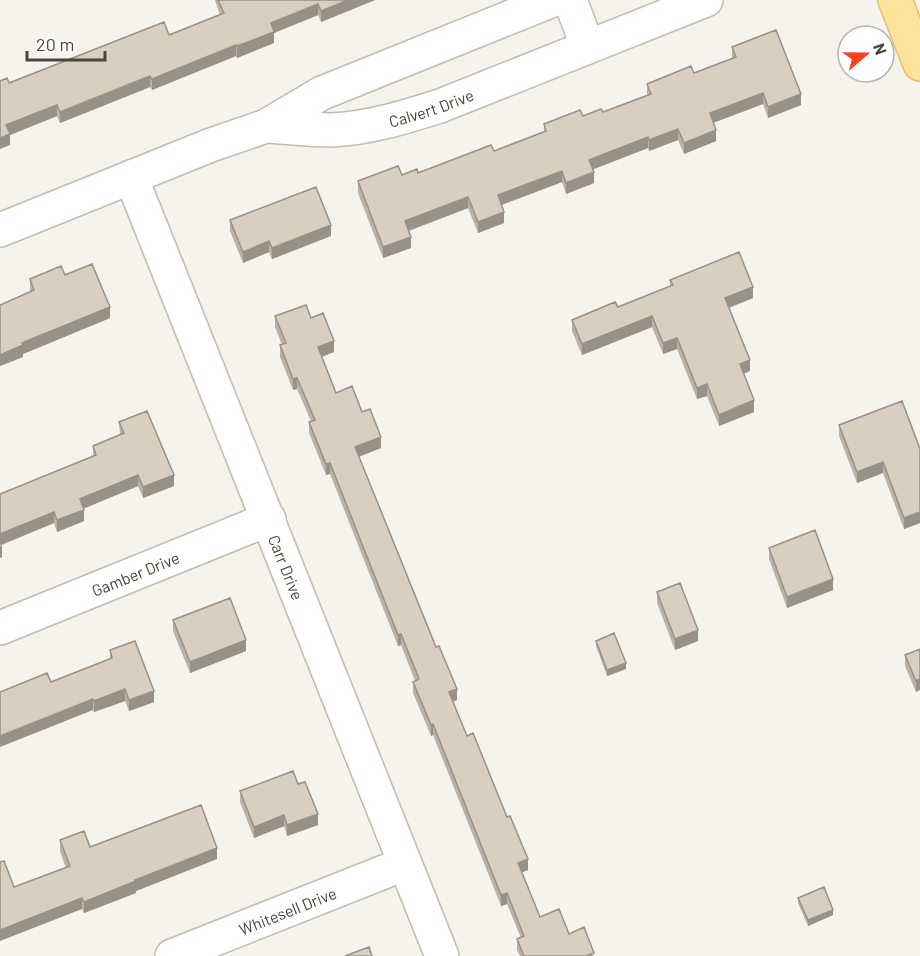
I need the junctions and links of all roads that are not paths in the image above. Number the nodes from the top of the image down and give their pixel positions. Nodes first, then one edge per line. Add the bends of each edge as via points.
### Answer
1 (553, 0) edge
2 (570, 0) edge
3 (706, 0) edge
4 (895, 0) edge
5 (914, 31) edge
6 (588, 47) junction
7 (920, 64) edge
8 (266, 126) junction
9 (131, 177) junction
10 (0, 230) edge
11 (269, 519) junction
12 (0, 628) edge
13 (404, 864) junction
14 (172, 956) edge
15 (442, 956) edge

1 - 8 street, Calvert Drive via 322,93
2 - 6 street
3 - 6 street, Calvert Drive
4 - 5 main road
5 - 7 main road
6 - 8 street, Calvert Drive via 412,114 332,130
8 - 9 street, Calvert Drive
9 - 10 street, Calvert Drive
9 - 11 street, Carr Drive
11 - 12 street, Gamber Drive
11 - 13 street, Carr Drive
13 - 14 street, Whitesell Drive
13 - 15 street, Carr Drive

